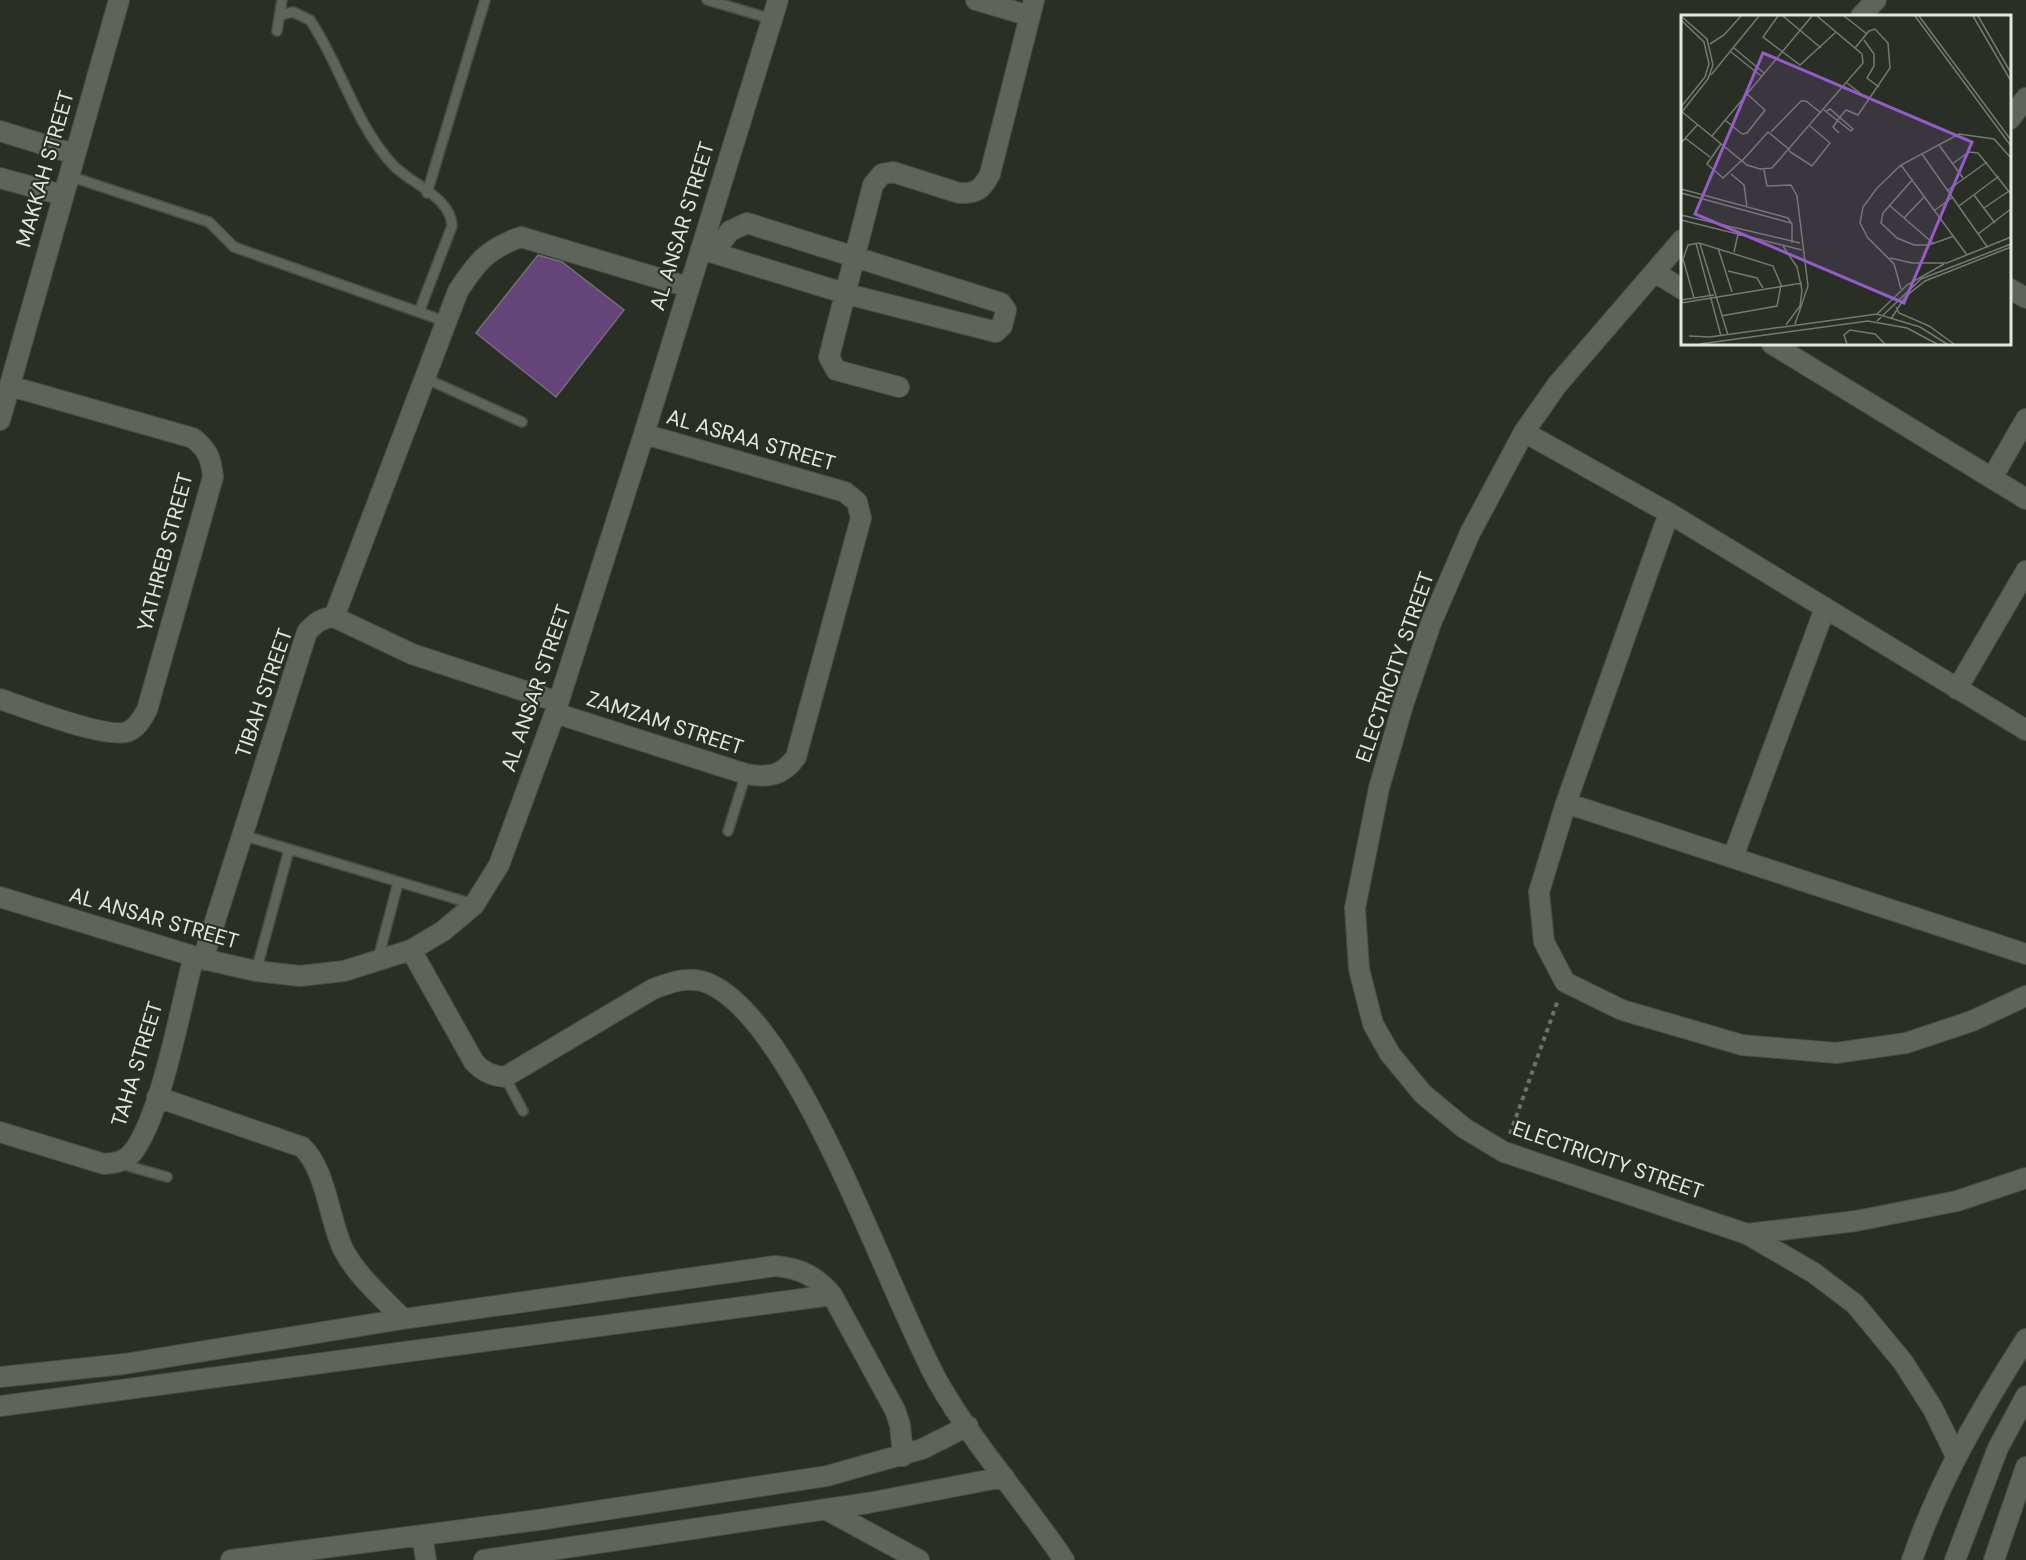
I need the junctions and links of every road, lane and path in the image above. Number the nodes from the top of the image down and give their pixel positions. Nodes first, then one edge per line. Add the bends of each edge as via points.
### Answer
1 (119, 0) edge
2 (282, 0) edge
3 (485, 0) edge
4 (707, 0) edge
5 (976, 0) edge
6 (1876, 0) edge
7 (1032, 8) edge
8 (775, 9) edge
9 (280, 15) junction
10 (1862, 15) edge
11 (277, 31) dead end
12 (2026, 98) edge
13 (2011, 118) edge
14 (0, 131) edge
15 (74, 154) junction
16 (69, 176) junction
17 (0, 178) edge
18 (427, 193) junction
19 (62, 195) junction
20 (1681, 242) edge
21 (707, 251) junction
22 (853, 256) junction
23 (1656, 273) junction
24 (688, 287) junction
25 (1681, 288) edge
26 (2011, 290) edge
27 (847, 294) junction
28 (2026, 298) edge
29 (419, 312) junction
30 (447, 322) junction
31 (1774, 345) edge
32 (427, 379) junction
33 (10, 386) junction
34 (899, 387) dead end
35 (0, 420) edge
36 (2026, 420) edge
37 (522, 422) dead end
38 (1524, 432) junction
39 (644, 434) junction
40 (1992, 478) junction
41 (2026, 499) edge
42 (1669, 513) junction
43 (2026, 571) edge
44 (1825, 609) junction
45 (334, 617) junction
46 (1957, 689) junction
47 (0, 699) edge
48 (557, 707) junction
49 (2026, 730) edge
50 (754, 776) junction
51 (1566, 803) junction
52 (729, 831) dead end
53 (242, 835) junction
54 (289, 850) junction
55 (1733, 857) junction
56 (398, 883) junction
57 (0, 897) edge
58 (474, 905) junction
59 (411, 950) junction
60 (2026, 954) edge
61 (198, 958) junction
62 (376, 963) junction
63 (256, 971) junction
64 (1565, 982) junction
65 (2026, 996) edge
66 (505, 1077) junction
67 (157, 1097) junction
68 (523, 1111) dead end
69 (0, 1132) edge
70 (1504, 1152) junction
71 (118, 1163) junction
72 (167, 1177) dead end
73 (2026, 1178) edge
74 (1747, 1233) junction
75 (832, 1295) junction
76 (404, 1319) junction
77 (2026, 1339) edge
78 (0, 1377) edge
79 (2026, 1396) edge
80 (0, 1406) edge
81 (968, 1426) junction
82 (903, 1455) junction
83 (1956, 1456) junction
84 (2026, 1467) edge
85 (1004, 1477) junction
86 (825, 1509) junction
87 (538, 1520) junction
88 (422, 1535) junction
89 (541, 1552) junction
90 (231, 1560) edge
91 (426, 1560) edge
92 (484, 1560) edge
93 (919, 1560) edge
94 (1065, 1560) edge
95 (1912, 1560) edge
96 (1955, 1560) edge
97 (1994, 1560) edge

1 - 15 street, MAKKAH STREET
2 - 9 lane
3 - 18 lane
4 - 8 lane
5 - 7 street
6 - 10 street
7 - 22 street via 984,186 971,194 959,193 893,171 882,174 873,185
8 - 21 street, AL ANSAR STREET
9 - 11 lane
9 - 18 lane via 293,12 310,20 373,140 396,168
12 - 13 street
14 - 15 street
15 - 16 street, MAKKAH STREET
16 - 19 street, MAKKAH STREET
16 - 29 lane via 208,222 234,247
17 - 19 street
18 - 29 lane via 449,212 452,226
19 - 33 street, MAKKAH STREET
20 - 23 street, ELECTRICITY STREET
21 - 22 street via 730,231 747,223
21 - 24 street, AL ANSAR STREET
21 - 27 street
22 - 27 street
22 - 27 street via 1000,303 1006,310 996,332
23 - 25 street
23 - 38 street, ELECTRICITY STREET via 1557,385
24 - 30 street via 521,237 497,245 476,263 458,291
24 - 39 street, AL ANSAR STREET
26 - 28 street
27 - 34 street via 829,357 836,370
29 - 30 lane
30 - 32 street
31 - 40 street
32 - 37 lane
32 - 45 street
33 - 35 street, MAKKAH STREET
33 - 47 street, YATHREB STREET via 193,438 211,459 213,477 147,710 140,722 128,732 106,733
36 - 40 street
38 - 42 street
38 - 70 street, ELECTRICITY STREET via 1470,533 1431,623 1402,705 1379,788 1355,908 1359,969 1373,1024 1390,1053 1423,1094 1464,1128
39 - 48 street, AL ANSAR STREET
39 - 50 street, AL ASRAA STREET via 844,492 857,502 861,518 796,757 779,774
40 - 41 street
42 - 44 street
42 - 51 street
43 - 46 street
44 - 46 street
44 - 55 street
45 - 48 street via 412,654
45 - 53 street, TIBAH STREET via 323,618 308,632
46 - 49 street
48 - 50 street, ZAMZAM STREET
48 - 58 street, AL ANSAR STREET via 499,865
50 - 52 lane
51 - 55 street
51 - 64 street via 1539,892 1544,942
53 - 54 lane
53 - 61 street, TIBAH STREET
54 - 56 lane
54 - 63 lane
55 - 60 street
56 - 58 lane
56 - 62 lane
57 - 61 street, AL ANSAR STREET
58 - 59 street, AL ANSAR STREET via 443,931
59 - 62 street, AL ANSAR STREET
59 - 66 street via 474,1062 487,1074
61 - 63 street, AL ANSAR STREET
61 - 67 street, TAHA STREET
62 - 63 street, AL ANSAR STREET via 300,976
64 - 65 street via 1622,1010 1742,1045 1836,1053 1906,1043 1972,1021
64 - 70 path
66 - 68 lane
66 - 81 street via 653,989 674,981 708,983 728,995 752,1017 806,1103 939,1382
67 - 71 street, TAHA STREET via 141,1140
67 - 76 street via 302,1147 313,1161 345,1251 372,1288
69 - 71 street via 104,1164
70 - 74 street, ELECTRICITY STREET
71 - 72 lane
73 - 74 street, ELECTRICITY STREET via 1957,1201 1856,1221
74 - 83 street, ELECTRICITY STREET via 1814,1273 1855,1304 1903,1362 1933,1409
75 - 76 street via 807,1273 775,1266
75 - 80 street
75 - 82 street via 895,1410
76 - 78 street via 124,1364
77 - 83 street
79 - 96 street via 1994,1458
81 - 82 street
81 - 85 street
82 - 87 street via 827,1476
83 - 95 street
84 - 97 street
85 - 86 street
85 - 94 street
86 - 89 street
86 - 93 street
87 - 88 street
87 - 89 street
88 - 90 street
88 - 91 street
89 - 92 street

